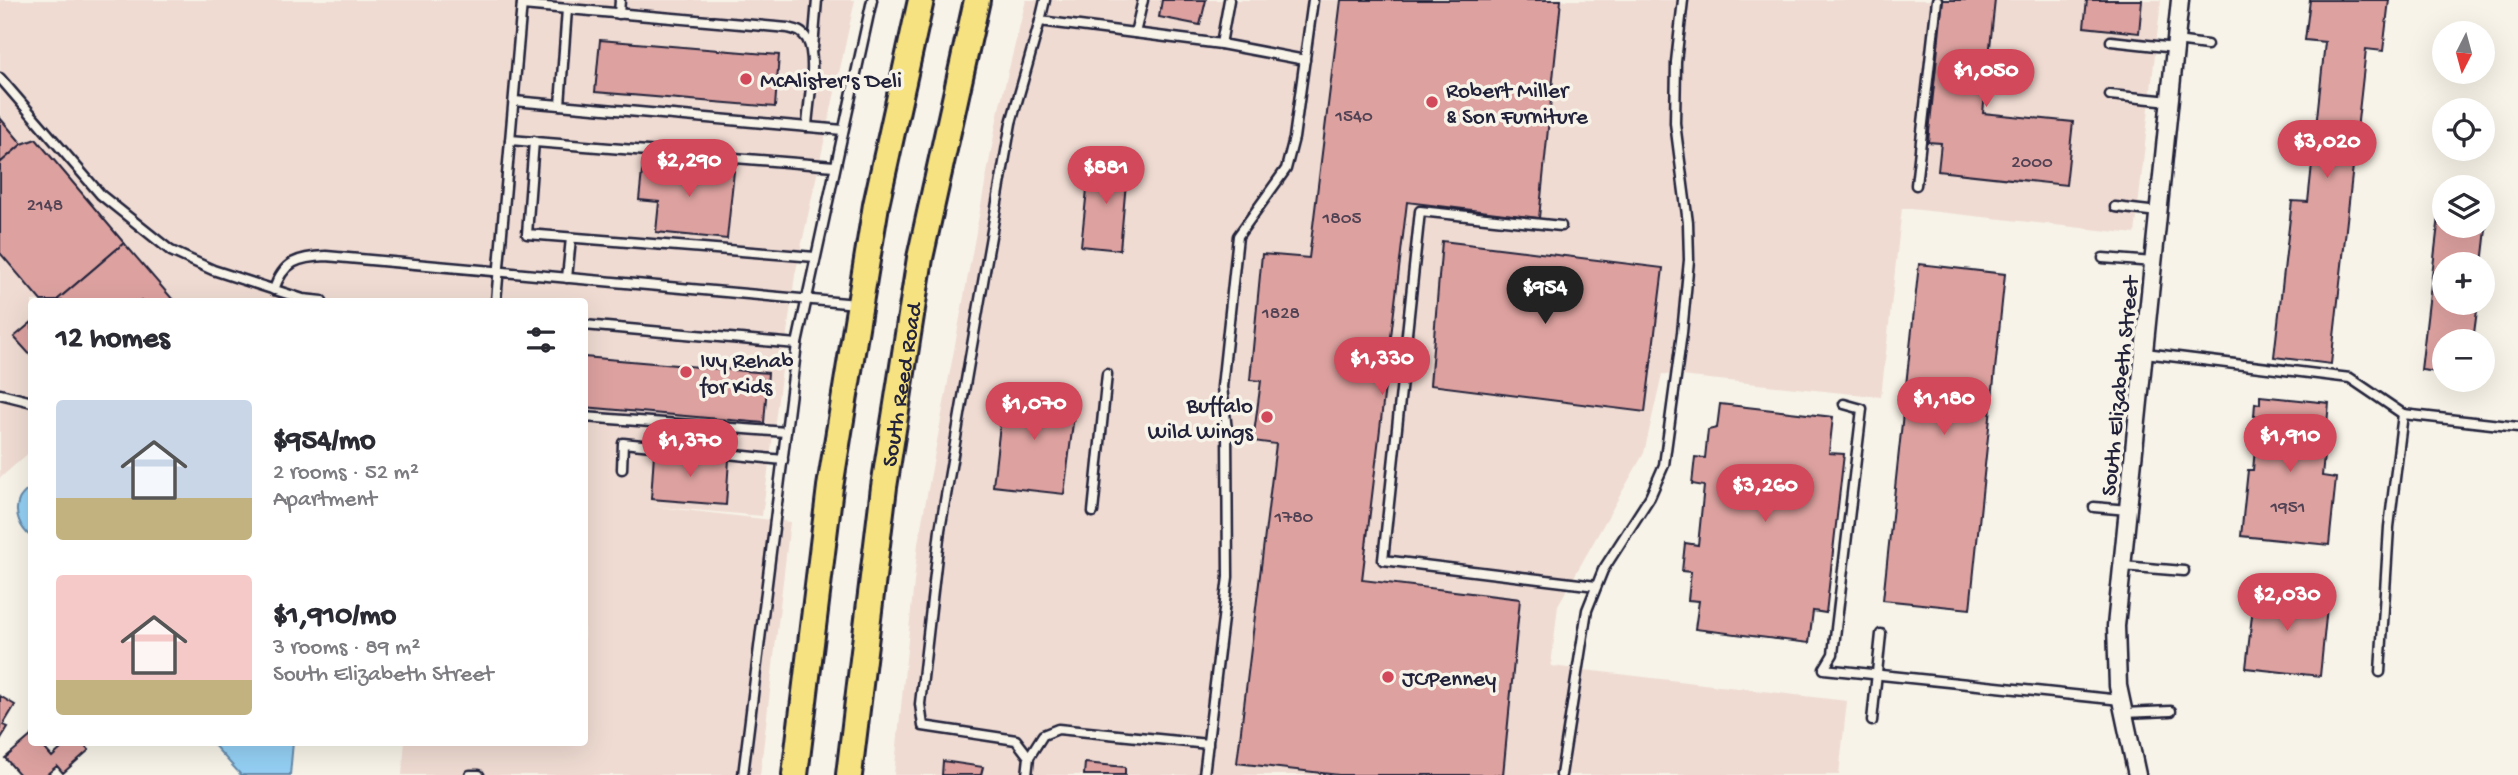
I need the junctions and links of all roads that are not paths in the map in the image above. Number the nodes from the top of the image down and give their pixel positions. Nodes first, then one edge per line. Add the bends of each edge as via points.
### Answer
1 (620, 0) edge
2 (817, 0) edge
3 (872, 0) edge
4 (921, 0) edge
5 (977, 0) edge
6 (1045, 0) edge
7 (1143, 0) edge
8 (1229, 0) edge
9 (1313, 0) edge
10 (1683, 0) edge
11 (1937, 0) edge
12 (2180, 0) edge
13 (522, 3) edge
14 (567, 9) junction
15 (619, 14) junction
16 (1040, 21) junction
17 (1135, 33) junction
18 (2111, 41) dead end
19 (1222, 44) junction
20 (2175, 45) junction
21 (2207, 45) dead end
22 (812, 55) junction
23 (1305, 60) junction
24 (0, 78) edge
25 (2110, 95) dead end
26 (513, 101) junction
27 (2169, 101) junction
28 (560, 105) junction
29 (807, 127) junction
30 (843, 130) junction
31 (510, 139) junction
32 (534, 141) junction
33 (834, 166) junction
34 (1916, 185) dead end
35 (2115, 207) dead end
36 (2158, 212) junction
37 (1561, 226) dead end
38 (571, 238) junction
39 (815, 257) junction
40 (2102, 258) dead end
41 (2153, 262) junction
42 (499, 272) junction
43 (567, 278) junction
44 (274, 290) junction
45 (300, 298) edge
46 (496, 298) edge
47 (806, 299) junction
48 (860, 304) junction
49 (588, 325) edge
50 (797, 344) junction
51 (2145, 353) junction
52 (1107, 374) dead end
53 (0, 394) edge
54 (28, 401) edge
55 (1844, 404) dead end
56 (2403, 414) junction
57 (588, 417) edge
58 (2518, 427) edge
59 (786, 432) junction
60 (783, 460) junction
61 (622, 469) dead end
62 (2094, 507) dead end
63 (2128, 510) junction
64 (1093, 512) dead end
65 (2122, 566) junction
66 (2184, 572) dead end
67 (1597, 586) junction
68 (1881, 634) dead end
69 (2380, 672) dead end
70 (1877, 675) junction
71 (2123, 706) junction
72 (2171, 711) dead end
73 (1872, 721) dead end
74 (1208, 744) junction
75 (1029, 757) junction
76 (470, 775) edge
77 (479, 775) edge
78 (743, 775) edge
79 (795, 775) edge
80 (849, 775) edge
81 (1027, 775) edge
82 (1204, 775) edge
83 (1562, 775) edge
84 (2137, 775) edge

1 - 15 lane
2 - 22 lane
3 - 30 lane
4 - 48 main road via 876,205
5 - 80 main road, South Reed Road via 920,258 884,487
6 - 16 lane
7 - 17 lane
8 - 19 lane
9 - 23 lane
10 - 67 lane via 1675,122 1689,260 1664,465
11 - 34 lane
12 - 20 street, South Elizabeth Street
13 - 14 lane
13 - 26 lane
14 - 15 lane
14 - 28 lane
15 - 22 lane via 788,29 801,32
16 - 17 lane
16 - 75 lane via 1012,123 940,530 920,704 923,726 1017,740
17 - 19 lane
18 - 20 lane
19 - 23 lane
20 - 21 lane
20 - 27 street, South Elizabeth Street
22 - 29 lane
23 - 74 lane via 1286,169 1238,236 1222,387 1227,430 1228,577
24 - 44 lane via 101,195 172,251
25 - 27 lane
26 - 28 lane
26 - 31 lane
27 - 36 street, South Elizabeth Street
28 - 29 lane
29 - 30 lane
30 - 33 lane
31 - 32 lane
31 - 42 lane
32 - 33 lane
32 - 38 lane via 527,234
33 - 39 lane
35 - 36 lane
36 - 41 street, South Elizabeth Street
37 - 67 lane via 1420,211 1383,560
38 - 39 lane
38 - 43 lane
39 - 47 lane
40 - 41 lane
41 - 51 street, South Elizabeth Street
42 - 43 lane
42 - 44 lane via 326,256 299,258 278,278
42 - 46 lane
43 - 47 lane
44 - 45 lane
47 - 48 lane
47 - 50 lane
48 - 79 main road via 830,486
49 - 50 lane
50 - 59 lane
51 - 56 lane via 2350,379
51 - 63 street, South Elizabeth Street
52 - 64 lane
53 - 54 lane
55 - 70 lane via 1862,408 1833,654 1824,669
56 - 58 lane
56 - 69 lane via 2389,527
57 - 59 lane
59 - 60 lane
60 - 61 lane via 624,443
60 - 78 lane
62 - 63 lane
63 - 65 street, South Elizabeth Street
65 - 66 lane
65 - 71 street, South Elizabeth Street via 2116,626
67 - 83 lane via 1587,610
68 - 70 lane
70 - 71 lane
70 - 73 lane
71 - 72 lane
71 - 84 street, South Elizabeth Street
74 - 75 lane via 1058,729 1043,735
74 - 82 lane
75 - 81 lane
76 - 77 lane

